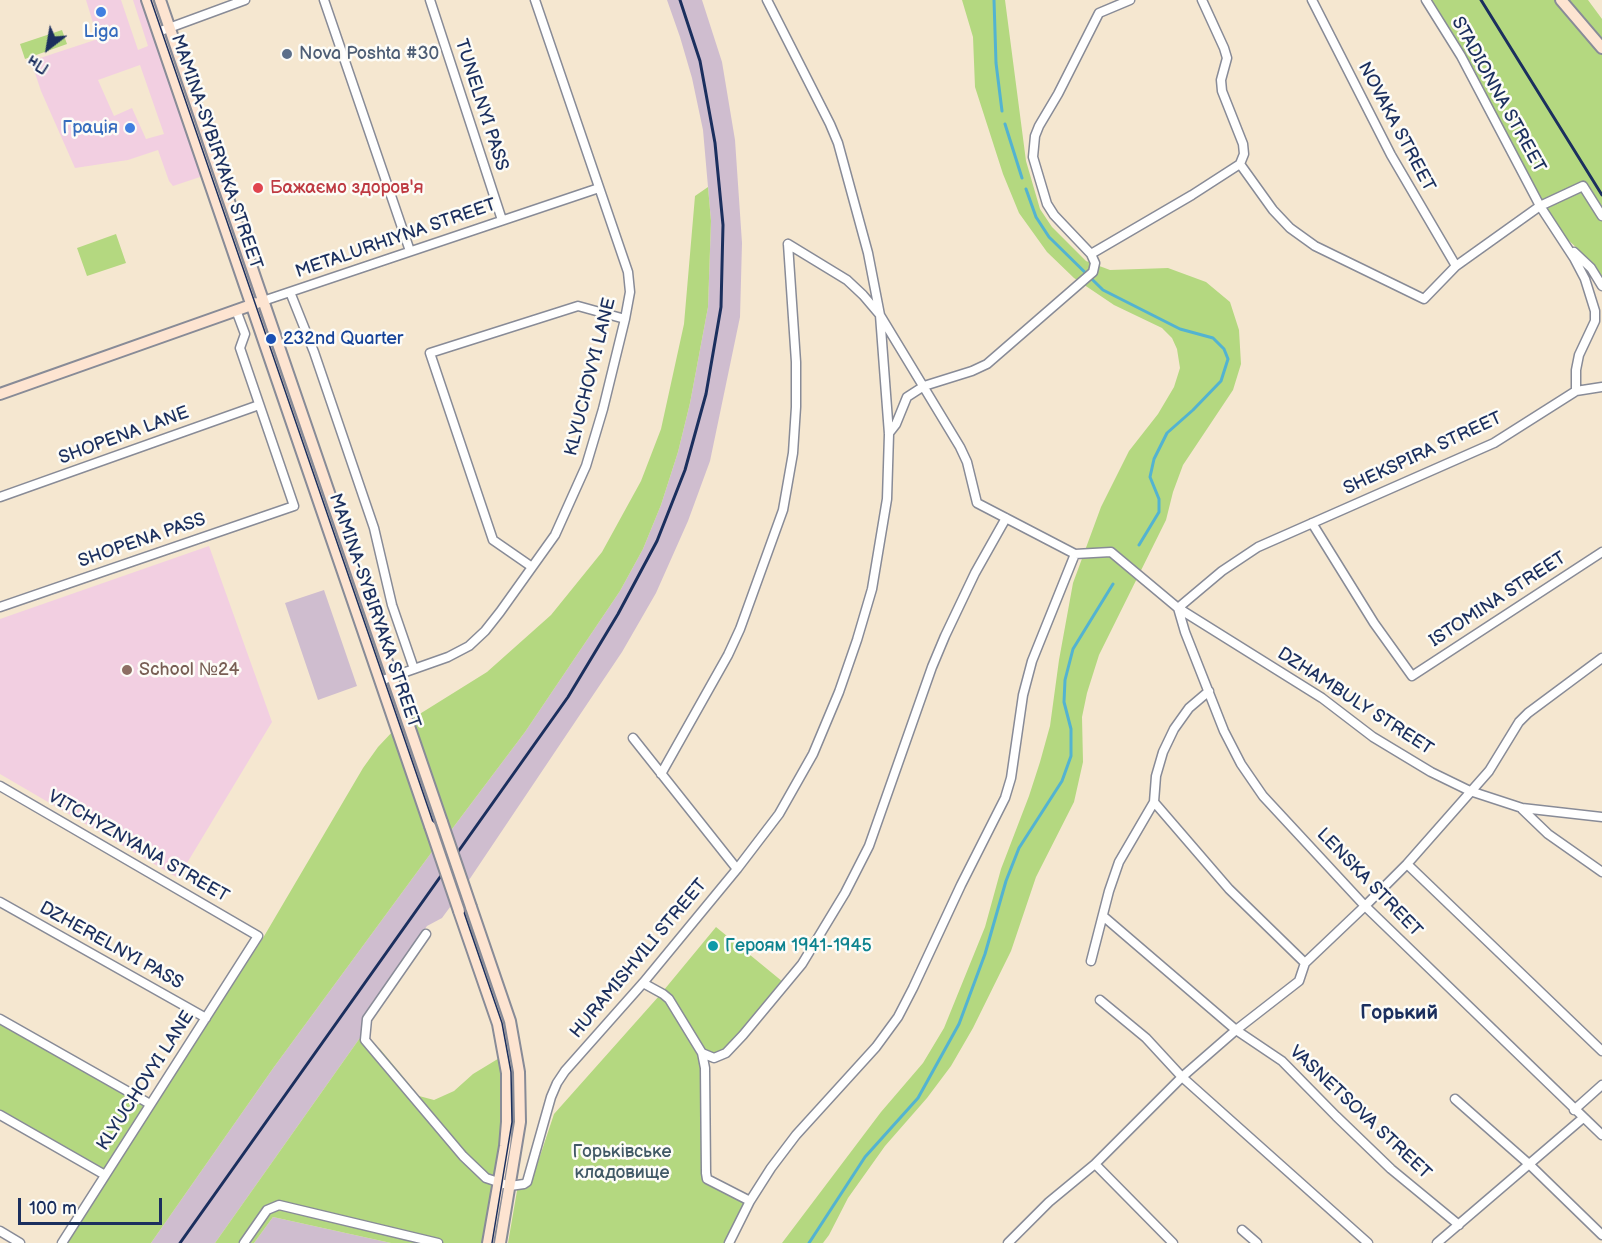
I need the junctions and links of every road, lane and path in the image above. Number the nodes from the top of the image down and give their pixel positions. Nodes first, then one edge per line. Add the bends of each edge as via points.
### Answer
1 (147, 0) edge
2 (160, 0) edge
3 (245, 0) edge
4 (324, 0) edge
5 (430, 0) edge
6 (535, 0) edge
7 (767, 0) edge
8 (1130, 0) edge
9 (1202, 0) edge
10 (1312, 0) edge
11 (1426, 0) edge
12 (1561, 0) edge
13 (170, 28) junction
14 (158, 32) junction
15 (1602, 48) edge
16 (1240, 164) junction
17 (599, 188) junction
18 (1540, 206) junction
19 (1602, 216) edge
20 (502, 220) junction
21 (1562, 239) junction
22 (410, 251) junction
23 (1091, 254) junction
24 (1456, 267) junction
25 (1602, 286) edge
26 (290, 292) junction
27 (263, 301) junction
28 (251, 305) junction
29 (236, 310) junction
30 (880, 315) junction
31 (625, 319) junction
32 (924, 386) junction
33 (1602, 387) edge
34 (1576, 391) junction
35 (0, 394) edge
36 (260, 405) junction
37 (889, 434) junction
38 (0, 497) edge
39 (1006, 518) junction
40 (1312, 523) junction
41 (1602, 552) edge
42 (1075, 554) junction
43 (532, 567) junction
44 (0, 607) edge
45 (1178, 608) junction
46 (1602, 658) edge
47 (414, 669) junction
48 (392, 677) junction
49 (380, 681) junction
50 (1209, 691) junction
51 (633, 738) dead end
52 (662, 774) junction
53 (0, 786) edge
54 (1470, 791) junction
55 (1154, 802) junction
56 (1522, 808) junction
57 (1602, 818) edge
58 (1407, 864) junction
59 (737, 869) junction
60 (1602, 872) edge
61 (0, 902) edge
62 (1365, 906) junction
63 (1103, 916) junction
64 (426, 934) dead end
65 (258, 936) joint
66 (1091, 961) dead end
67 (1305, 963) junction
68 (643, 983) junction
69 (1100, 1000) dead end
70 (206, 1018) junction
71 (0, 1019) edge
72 (1236, 1030) junction
73 (1602, 1051) edge
74 (702, 1053) junction
75 (1182, 1077) junction
76 (1602, 1085) edge
77 (1455, 1099) dead end
78 (150, 1104) junction
79 (1574, 1110) junction
80 (0, 1115) edge
81 (1583, 1118) junction
82 (1602, 1135) edge
83 (1095, 1164) junction
84 (1530, 1165) junction
85 (105, 1175) junction
86 (498, 1183) junction
87 (510, 1186) junction
88 (750, 1201) junction
89 (1459, 1225) junction
90 (1242, 1230) dead end
91 (0, 1232) edge
92 (1602, 1235) edge
93 (20, 1243) edge
94 (62, 1243) edge
95 (244, 1243) edge
96 (438, 1243) edge
97 (488, 1243) edge
98 (500, 1243) edge
99 (729, 1243) edge
100 (1008, 1243) edge
101 (1173, 1243) edge
102 (1257, 1243) edge
103 (1368, 1243) edge
104 (1437, 1243) edge

1 - 14 main road, MAMINA-SYBIRYAKA STREET
2 - 13 main road, MAMINA-SYBIRYAKA STREET
3 - 13 street
4 - 22 street
5 - 20 street, TUNELNYI PASS
6 - 17 street, KLYUCHOVYI LANE
7 - 30 street, HURAMISHVILI STREET via 838,143 868,253
8 - 23 street via 1099,13 1035,136 1034,157 1047,204
9 - 16 street via 1227,58 1222,91 1243,144
10 - 24 street, NOVAKA STREET via 1385,145
11 - 18 street, STADIONNA STREET via 1461,56
12 - 15 main road
13 - 14 street
13 - 27 main road, MAMINA-SYBIRYAKA STREET
14 - 28 main road, MAMINA-SYBIRYAKA STREET
16 - 23 street
16 - 24 street via 1290,228 1315,246 1424,299
17 - 20 street, METALURHIYNA STREET
17 - 31 street, KLYUCHOVYI LANE via 628,272 630,292
18 - 19 street via 1583,186
18 - 21 street, STADIONNA STREET
18 - 24 street
20 - 22 street, METALURHIYNA STREET
21 - 25 street via 1591,268
21 - 34 street via 1585,279 1595,311 1576,370
22 - 26 street, METALURHIYNA STREET
23 - 32 street, HURAMISHVILI STREET via 1093,272 987,364
26 - 27 street, METALURHIYNA STREET
26 - 47 street via 374,528 392,605
27 - 28 main road, METALURHIYNA STREET
27 - 48 main road, MAMINA-SYBIRYAKA STREET
28 - 29 main road, METALURHIYNA STREET
28 - 49 main road, MAMINA-SYBIRYAKA STREET
29 - 35 main road, METALURHIYNA STREET
29 - 36 street via 245,334 240,348
30 - 32 street, HURAMISHVILI STREET
30 - 37 street, HURAMISHVILI STREET
30 - 52 street via 847,280 788,244 796,407 783,510 740,629
31 - 43 street, KLYUCHOVYI LANE via 586,466 555,536
31 - 43 street via 578,306 430,353 493,540
32 - 37 street, HURAMISHVILI STREET via 908,398
32 - 39 street, HURAMISHVILI STREET via 967,462 977,502
33 - 34 street
34 - 40 street, SHEKSPIRA STREET via 1494,443
36 - 38 street, SHOPENA LANE
36 - 44 street, SHOPENA PASS via 294,506
37 - 59 street, HURAMISHVILI STREET via 882,541 872,589 839,692 813,754 779,814
39 - 42 street, HURAMISHVILI STREET
39 - 74 street via 945,636 868,846 845,893 801,964 743,1035 726,1053 714,1058
40 - 41 street, ISTOMINA STREET via 1412,676
40 - 45 street, SHEKSPIRA STREET via 1258,547
42 - 45 street, DZHAMBULY STREET via 1111,552
42 - 88 street via 1032,662 1005,798 914,988 876,1047 796,1135
43 - 47 street, KLYUCHOVYI LANE via 485,631 469,646
45 - 50 street, LENSKA STREET
45 - 54 street, DZHAMBULY STREET via 1322,698 1399,753
46 - 54 street via 1528,712 1489,771
47 - 48 street, KLYUCHOVYI LANE
48 - 49 street, KLYUCHOVYI LANE
48 - 87 main road, MAMINA-SYBIRYAKA STREET, bridge via 510,1021 519,1072 520,1122
49 - 86 main road, MAMINA-SYBIRYAKA STREET, bridge via 503,1048 507,1122
50 - 55 street via 1189,708 1174,729 1156,776
50 - 62 street, LENSKA STREET via 1224,731 1263,796
51 - 52 street
52 - 59 street
53 - 65 street, VITCHYZNYANA STREET
54 - 56 street, DZHAMBULY STREET
54 - 58 street
55 - 63 street via 1119,862
55 - 67 street via 1229,889
56 - 57 street, DZHAMBULY STREET
56 - 60 street, DZHAMBULY STREET via 1548,834
58 - 62 street
58 - 73 street
59 - 68 street, HURAMISHVILI STREET
61 - 70 street, DZHERELNYI PASS
62 - 67 street
62 - 79 street, LENSKA STREET
63 - 66 street
63 - 72 street, VASNETSOVA STREET
64 - 86 street via 367,1019 365,1040 463,1156 486,1178
65 - 70 street, KLYUCHOVYI LANE
67 - 72 street via 1299,981
68 - 74 street via 669,999
68 - 87 street, HURAMISHVILI STREET via 557,1083 527,1182
69 - 75 street via 1146,1038
70 - 78 street, KLYUCHOVYI LANE
71 - 78 street
72 - 75 street
72 - 89 street, VASNETSOVA STREET via 1282,1061 1391,1168
74 - 88 street via 707,1179
75 - 83 street
75 - 103 street
76 - 79 street
77 - 84 street
78 - 85 street, KLYUCHOVYI LANE
79 - 81 street, LENSKA STREET
80 - 85 street
81 - 82 street, LENSKA STREET
81 - 84 street
83 - 100 street
83 - 101 street
84 - 89 street
84 - 92 street
85 - 94 street, KLYUCHOVYI LANE
86 - 87 street
86 - 97 main road, MAMINA-SYBIRYAKA STREET
87 - 98 main road, MAMINA-SYBIRYAKA STREET
88 - 99 street
89 - 104 street
90 - 102 street
91 - 93 street
95 - 96 street via 267,1210 279,1205

